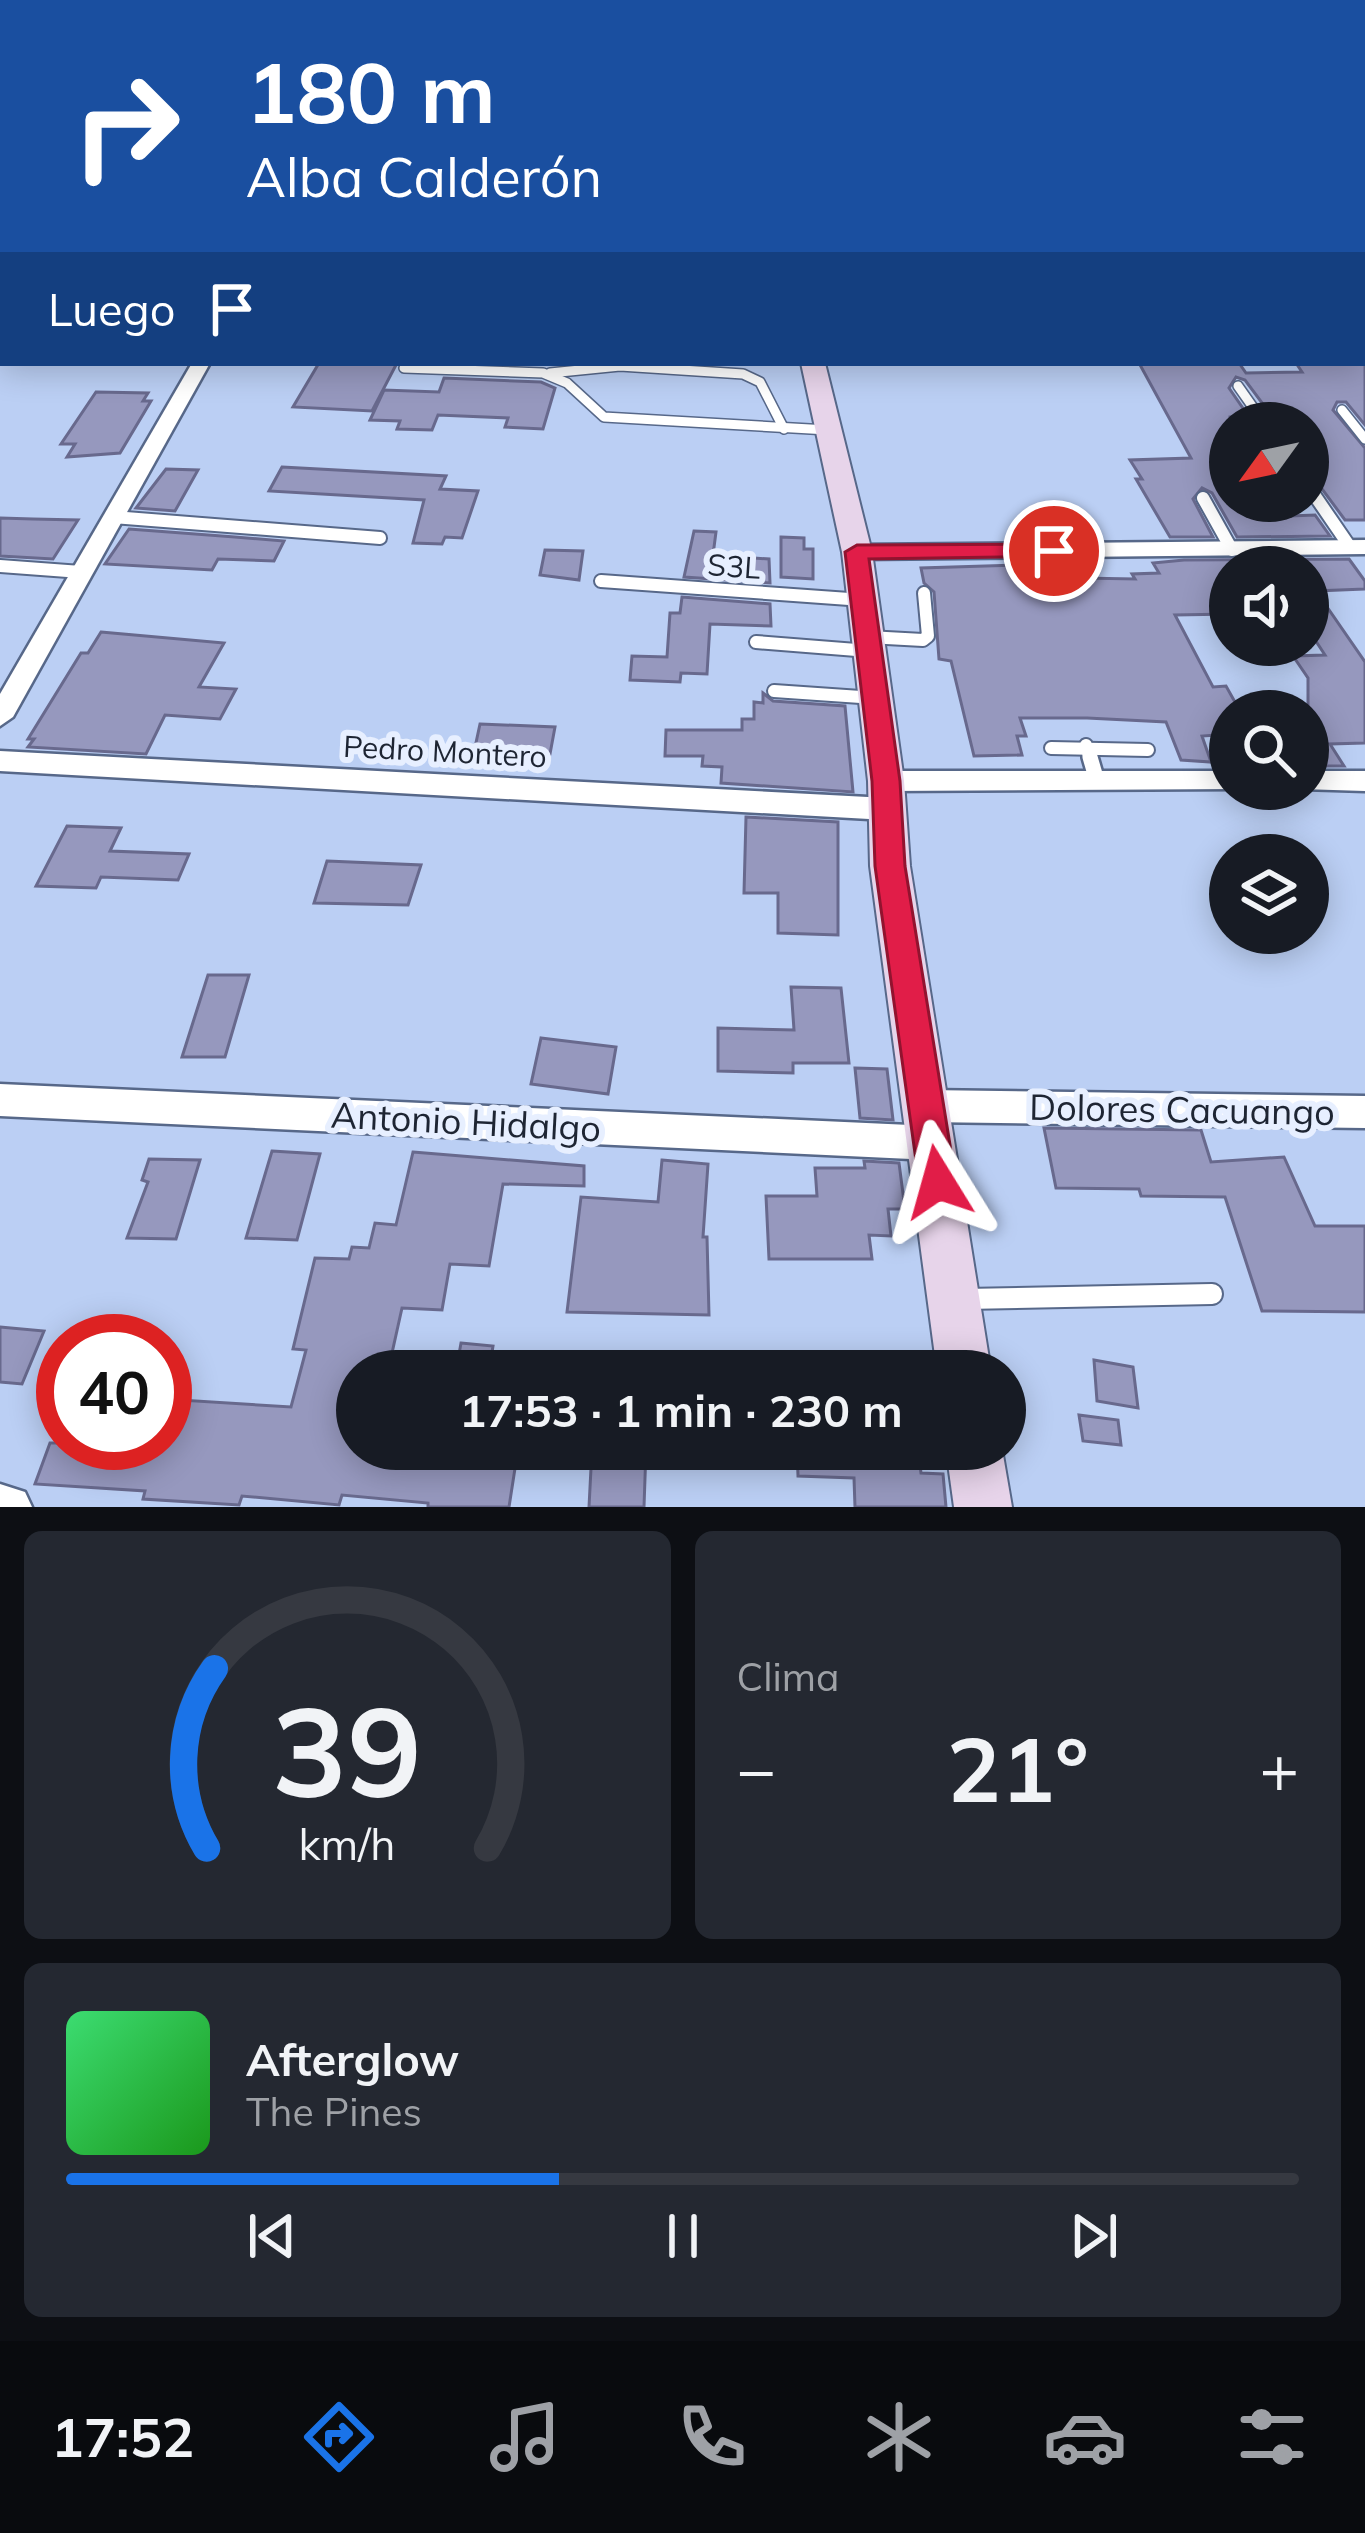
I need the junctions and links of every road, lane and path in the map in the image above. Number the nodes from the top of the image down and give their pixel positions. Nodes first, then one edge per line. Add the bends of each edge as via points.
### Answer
1 (199, 366) edge
2 (814, 366) edge
3 (404, 368) dead end
4 (543, 374) junction
5 (1238, 386) dead end
6 (1249, 402) edge
7 (1342, 410) dead end
8 (784, 428) junction
9 (828, 430) junction
10 (1365, 440) edge
11 (1203, 498) dead end
12 (1329, 513) edge
13 (113, 518) junction
14 (380, 538) dead end
15 (1230, 546) edge
16 (1357, 547) edge
17 (1209, 550) edge
18 (857, 552) junction
19 (0, 566) edge
20 (81, 572) junction
21 (601, 580) dead end
22 (924, 592) dead end
23 (866, 629) junction
24 (756, 642) dead end
25 (774, 691) dead end
26 (875, 698) junction
27 (0, 717) edge
28 (1086, 746) junction
29 (1052, 748) dead end
30 (1148, 750) dead end
31 (0, 760) edge
32 (1097, 781) junction
33 (1209, 781) edge
34 (1329, 781) edge
35 (1365, 781) edge
36 (886, 795) junction
37 (0, 1100) edge
38 (1365, 1112) edge
39 (929, 1124) junction
40 (1212, 1294) dead end
41 (953, 1299) junction
42 (961, 1350) edge
43 (977, 1470) edge
44 (0, 1506) edge
45 (10, 1507) edge
46 (982, 1507) edge

1 - 13 street
2 - 9 street
3 - 4 lane
4 - 8 lane via 567,383 604,417
4 - 8 lane via 620,366 743,374 760,382
5 - 6 lane
7 - 10 lane
8 - 9 lane
9 - 18 street
11 - 15 lane
12 - 16 lane
13 - 14 lane
13 - 20 street
17 - 18 street
18 - 23 street
19 - 20 lane
20 - 27 street
21 - 23 lane, S3L
22 - 23 lane via 923,640
23 - 24 lane
23 - 26 street
25 - 26 lane
26 - 36 street
28 - 29 lane
28 - 30 lane
28 - 32 lane
31 - 36 street, Pedro Montero
32 - 33 street, Pedro Montero
32 - 36 street, Pedro Montero
34 - 35 street
36 - 39 street
37 - 39 street, Antonio Hidalgo
38 - 39 street, Dolores Cacuango
39 - 41 street
40 - 41 lane
41 - 42 street
43 - 46 street
44 - 45 street

